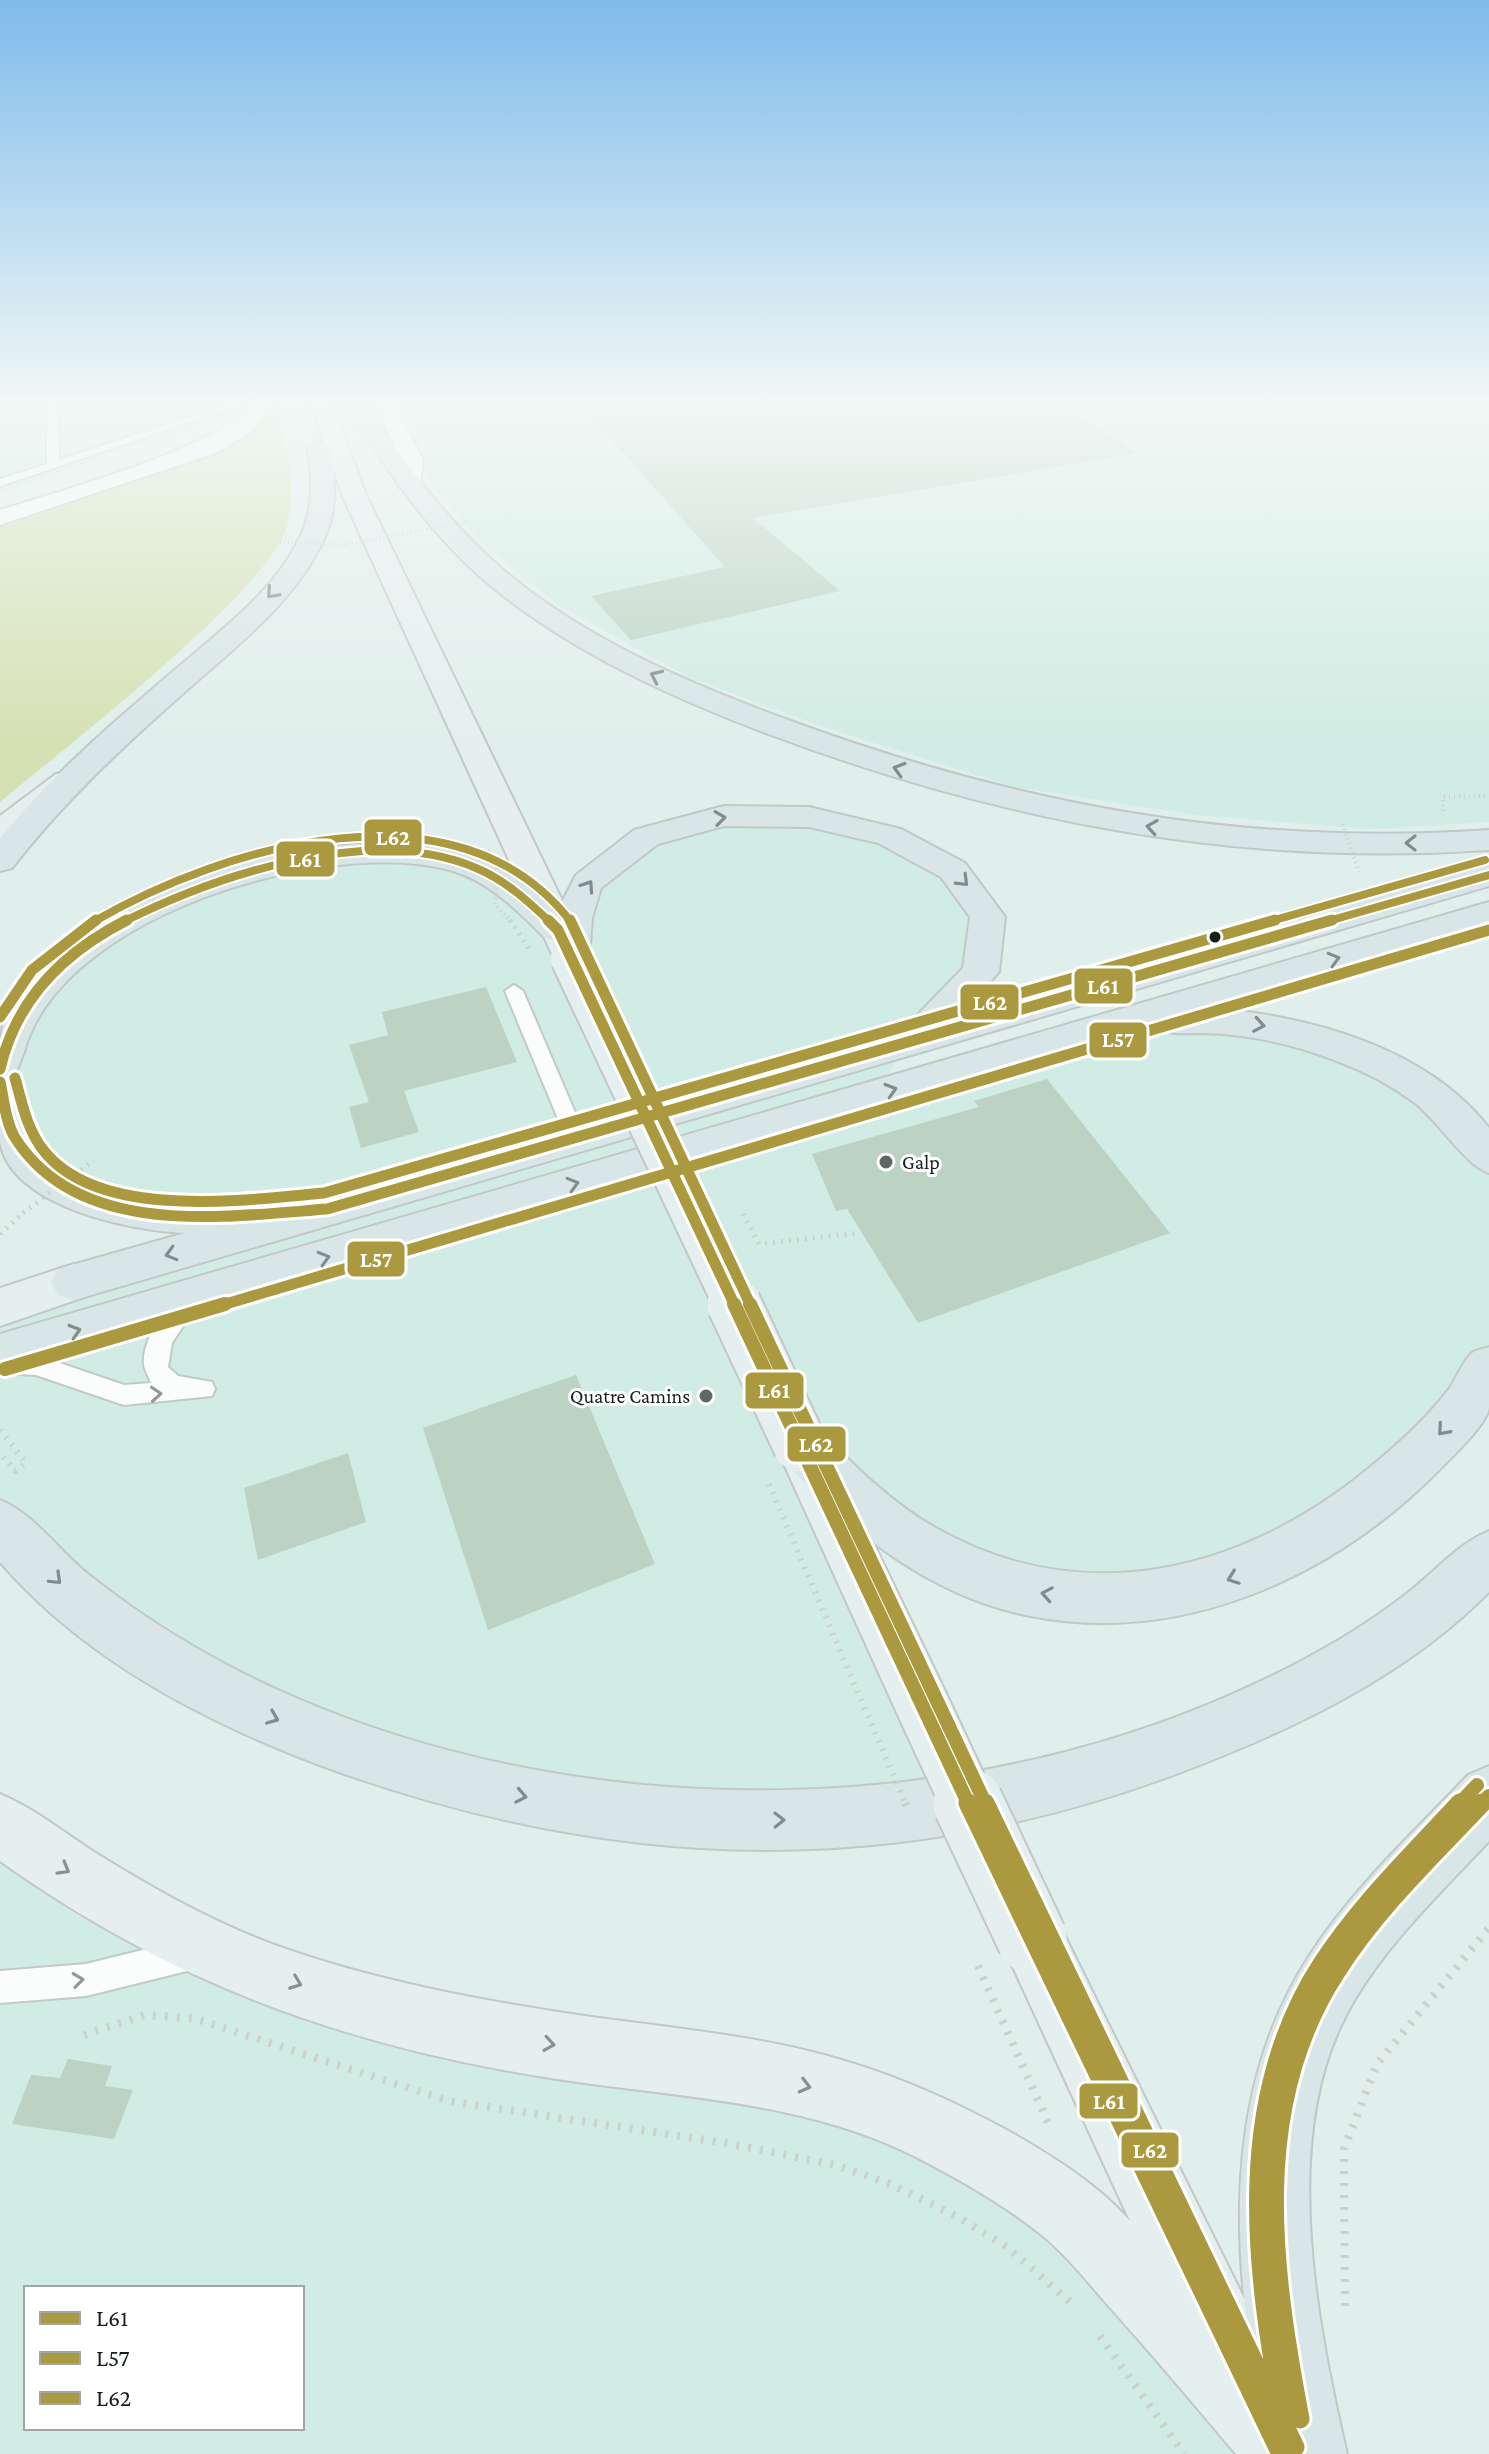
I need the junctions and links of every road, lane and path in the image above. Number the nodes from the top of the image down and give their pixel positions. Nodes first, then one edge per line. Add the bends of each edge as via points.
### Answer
1 (320, 515) edge
2 (363, 515) edge
3 (435, 515) edge
4 (456, 521) dead end
5 (468, 522) dead end
6 (468, 532) dead end
7 (276, 542) dead end
8 (75, 775) junction
9 (1489, 796) edge
10 (1443, 797) dead end
11 (1354, 828) dead end
12 (0, 832) edge
13 (1489, 840) edge
14 (0, 861) edge
15 (1359, 872) dead end
16 (1489, 875) edge
17 (1489, 913) edge
18 (565, 944) junction
19 (514, 991) dead end
20 (1125, 1021) junction
21 (905, 1043) junction
22 (0, 1069) edge
23 (0, 1082) edge
24 (576, 1138) junction
25 (1489, 1158) edge
26 (94, 1160) dead end
27 (327, 1209) junction
28 (0, 1234) edge
29 (74, 1282) joint
30 (190, 1297) junction
31 (0, 1307) edge
32 (0, 1354) edge
33 (0, 1363) edge
34 (1489, 1367) edge
35 (0, 1430) edge
36 (800, 1445) junction
37 (0, 1453) edge
38 (0, 1524) edge
39 (1489, 1556) edge
40 (1489, 1796) edge
41 (0, 1824) edge
42 (1489, 1928) edge
43 (208, 1950) junction
44 (0, 1987) edge
45 (84, 2035) dead end
46 (1083, 2312) dead end
47 (1346, 2316) dead end
48 (1092, 2325) dead end
49 (1286, 2447) edge
50 (1184, 2454) edge

1 -> 8 highway via 299,561 236,631
2 - 18 main road
13 -> 3 highway via 1360,844 1175,831 1026,803 868,760 652,674 565,626 502,582
4 - 6 path
5 - 7 path, bridge via 344,545
8 - 12 main road
8 - 14 highway
9 - 10 path
11 - 15 path, bridge via 1342,826
16 - 21 highway
20 -> 17 highway
18 -> 21 highway via 587,883 645,838 741,815 809,816 888,834 943,862 977,895 991,940 988,962 975,986
18 - 22 highway via 521,894 483,871 427,854 359,850 279,862 185,894 120,926 60,966 18,1015
18 - 36 main road, bridge
19 - 24 lane
20 -> 25 highway via 1239,1022 1344,1048 1428,1095 1459,1121
30 -> 20 highway
21 - 24 highway
23 - 27 highway via 2,1102 26,1155 72,1194 159,1217
24 - 27 highway
26 - 28 path, bridge
27 -> 29 highway
29 - 31 main road
32 -> 30 highway
33 -> 30 lane via 41,1366 124,1395 203,1389 171,1384 156,1364 163,1334
34 -> 36 highway via 1423,1452 1385,1488 1310,1542 1228,1581 1180,1593 1071,1599 1018,1589 959,1568 914,1543 854,1498
35 - 37 path via 26,1463 15,1471
36 - 49 main road, bridge via 1032,1939
38 -> 39 highway via 73,1595 141,1646 246,1707 351,1750 469,1786 597,1811 720,1822 933,1810 1101,1775 1208,1737 1312,1688 1401,1632
40 - 49 highway via 1352,1952 1318,2002 1296,2057 1281,2119 1274,2186 1274,2270 1287,2359
41 -> 43 main road via 46,1858
42 - 47 path via 1377,2064 1344,2149
44 -> 43 lane via 86,1980
43 -> 49 main road via 320,1992 431,2021 783,2080 862,2100 936,2131 1080,2221
45 - 46 path via 145,2015 193,2018 449,2101 835,2165 956,2216 1007,2247
48 - 50 path

